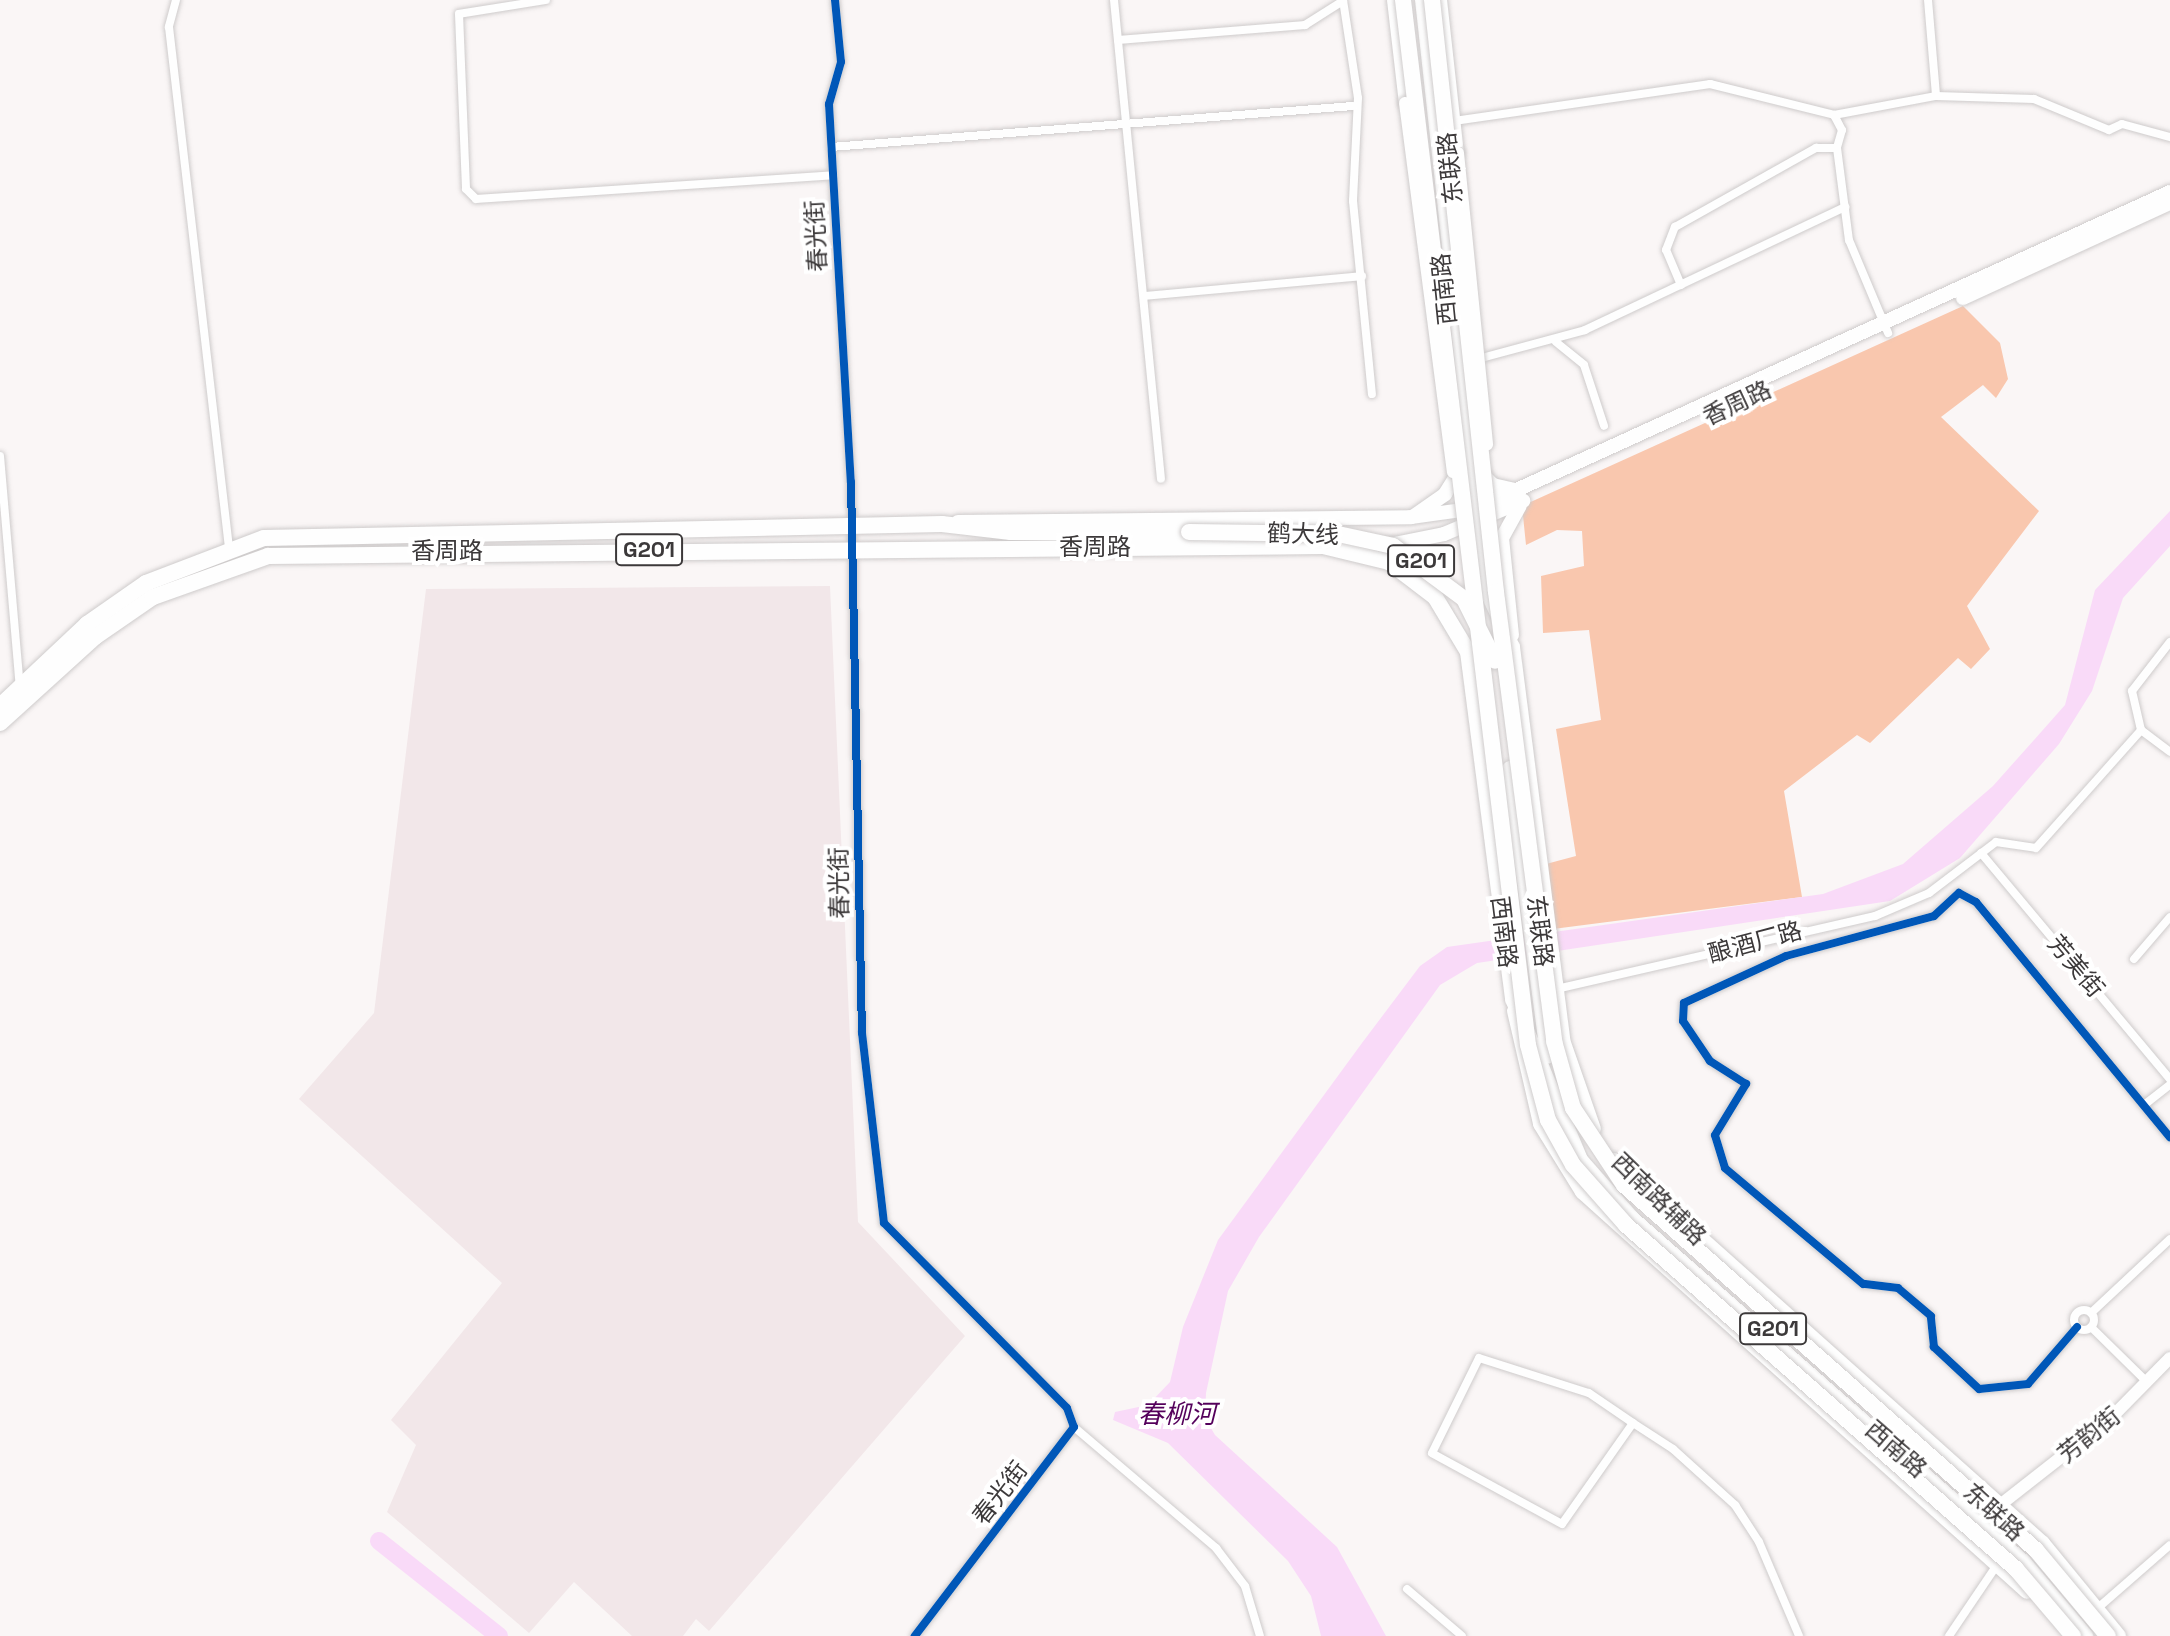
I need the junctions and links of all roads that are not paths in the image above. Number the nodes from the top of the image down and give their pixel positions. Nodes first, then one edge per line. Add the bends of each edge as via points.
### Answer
1 (176, 0) edge
2 (546, 0) edge
3 (835, 0) edge
4 (1114, 0) edge
5 (1343, 0) edge
6 (1393, 0) edge
7 (1403, 0) edge
8 (1412, 0) edge
9 (1422, 0) edge
10 (1432, 0) edge
11 (1441, 0) edge
12 (1928, 0) edge
13 (1118, 40) junction
14 (1419, 65) junction
15 (1936, 96) junction
16 (1405, 98) junction
17 (1353, 106) junction
18 (1834, 115) junction
19 (1454, 121) junction
20 (1126, 124) junction
21 (2170, 137) edge
22 (831, 147) junction
23 (1837, 148) junction
24 (833, 175) junction
25 (2170, 192) edge
26 (2170, 203) edge
27 (1845, 207) junction
28 (1362, 276) junction
29 (1681, 285) junction
30 (1144, 296) junction
31 (1887, 328) junction
32 (1556, 342) junction
33 (1461, 361) junction
34 (1372, 394) dead end
35 (1604, 426) dead end
36 (0, 456) edge
37 (1468, 461) junction
38 (1161, 479) dead end
39 (1527, 495) junction
40 (1473, 510) junction
41 (1411, 517) junction
42 (942, 524) junction
43 (852, 525) junction
44 (1323, 546) junction
45 (229, 548) junction
46 (853, 549) junction
47 (1482, 593) junction
48 (2170, 642) edge
49 (1513, 647) junction
50 (1468, 652) junction
51 (21, 695) junction
52 (0, 706) edge
53 (0, 723) edge
54 (2141, 730) junction
55 (2170, 752) edge
56 (1510, 769) joint
57 (1981, 853) junction
58 (2170, 917) edge
59 (2134, 959) dead end
60 (1545, 971) junction
61 (1556, 989) junction
62 (1539, 993) junction
63 (1513, 999) junction
64 (2170, 1079) edge
65 (2170, 1085) edge
66 (2144, 1105) junction
67 (2170, 1137) edge
68 (2170, 1239) edge
69 (1687, 1255) junction
70 (1732, 1268) junction
71 (2091, 1313) junction
72 (2077, 1327) junction
73 (2091, 1327) junction
74 (2170, 1358) edge
75 (2147, 1382) junction
76 (1633, 1423) junction
77 (1074, 1427) junction
78 (2000, 1505) junction
79 (1985, 1522) junction
80 (2010, 1545) junction
81 (2170, 1545) edge
82 (1998, 1564) junction
83 (1407, 1589) dead end
84 (2099, 1607) junction
85 (2084, 1618) junction
86 (2115, 1635) edge
87 (915, 1636) edge
88 (1260, 1636) edge
89 (1462, 1636) edge
90 (1799, 1636) edge
91 (1949, 1636) edge
92 (2063, 1636) edge
93 (2073, 1636) edge
94 (2085, 1636) edge
95 (2096, 1636) edge

1 - 45 street via 169,27
2 - 24 street via 459,14 466,189 476,199
3 - 22 street, 春光街 via 841,62 829,104
4 - 13 street
5 - 13 street via 1305,25
5 - 17 street via 1358,98
6 - 16 main road
7 - 40 highway, 东联路, bridge
8 - 14 main road, 西南路
9 - 33 main road, 西南路
10 - 40 highway, 东联路, bridge
11 - 19 main road
12 - 15 street
13 - 20 street
14 - 16 main road
14 - 37 main road, 西南路
15 - 18 street
15 - 21 street via 2034,99 2109,130 2122,124
16 - 40 main road, bridge via 1441,418
17 - 20 street
17 - 28 street
18 - 19 street via 1710,84
18 - 23 street via 1842,130
19 - 40 main road, bridge via 1486,412
20 - 22 street
20 - 30 street
22 - 24 street, 春光街
23 - 27 street
23 - 29 street via 1816,148 1675,227 1666,250
24 - 43 street, 春光街
25 - 31 main road, 香周路
26 - 31 main road, 香周路
27 - 29 street
27 - 31 street via 1849,240
28 - 30 street
28 - 34 street
29 - 32 street
30 - 38 street
31 - 39 main road, 香周路
32 - 33 street
32 - 35 street via 1584,365
33 - 37 main road, 西南路
36 - 51 street
37 - 39 main road via 1493,485
37 - 40 main road, 西南路
37 - 41 main road via 1445,494
39 - 40 main road, 香周路
39 - 49 main road via 1502,538
40 - 41 main road, 香周路
40 - 44 main road, 香周路 via 1399,544
40 - 47 main road, 西南路辅路
40 - 86 highway, 东联路, bridge via 1554,1041 1584,1130 1644,1205 2036,1550
40 - 93 highway, 东联路, bridge via 1528,1045 1559,1143 1626,1225 2006,1560
41 - 42 main road, 香周路
42 - 43 highway, 香周路 / G201
42 - 56 highway, 鹤大线 / G201, bridge via 1011,532 1358,536 1425,564 1464,599 1490,640
43 - 45 highway, 香周路 / G201 via 346,532
43 - 46 street, 春光街
44 - 46 highway, 香周路 / G201
44 - 50 highway, 鹤大线 / G201 via 1372,555 1407,573 1446,610
45 - 51 highway, 香周路 / G201 via 178,566 114,603
46 - 51 highway, 香周路 / G201 via 268,556 153,597
46 - 77 street, 春光街 via 862,1033 884,1223 1067,1408
47 - 49 main road, 西南路辅路
47 - 50 main road, 西南路
48 - 54 street via 2132,691
49 - 50 highway
49 - 60 main road, 西南路辅路 via 1548,927
50 - 63 highway, 西南路 / G201
51 - 52 highway, 香周路 / G201
51 - 53 highway, 香周路 / G201
54 - 55 street
54 - 57 street via 2046,841 2036,848 1996,842
56 - 60 highway, 西南路 / G201 via 1531,930
57 - 61 street, 酿酒厂路 via 1929,893 1875,916
57 - 64 street, 芳美街
58 - 59 street
60 - 61 main road, 西南路辅路
60 - 62 highway, 西南路 / G201
61 - 62 street, 酿酒厂路
61 - 70 main road, 西南路辅路 via 1567,1063 1604,1145
62 - 63 street, 酿酒厂路
62 - 69 highway, 西南路 / G201 via 1550,1067 1575,1135 1617,1192
63 - 79 highway, 西南路 / G201 via 1536,1044 1568,1139 1603,1189
63 - 82 main road, 西南路辅路 via 1535,1111 1582,1192
65 - 66 street
66 - 67 street
66 - 72 street via 1976,902 1959,893 1934,916 1786,956 1684,1003 1683,1021 1710,1061 1746,1084 1715,1135 1725,1168 1863,1284 1898,1288 1931,1316 1934,1347 1979,1389 2028,1384
68 - 71 street
69 - 70 highway
69 - 79 highway, 西南路 / G201
70 - 78 main road, 西南路辅路
71 - 72 street via 2078,1312
71 - 73 street
72 - 73 street
73 - 75 street
74 - 75 main road, 芳韵街
75 - 78 main road, 芳韵街
76 - 76 street via 1589,1393 1479,1358 1432,1453 1562,1524
76 - 90 street via 1735,1505 1759,1542
77 - 87 street, 春光街
77 - 88 street via 1216,1548 1245,1586
78 - 79 highway
78 - 84 main road, 西南路辅路
79 - 80 highway, 西南路 / G201
80 - 82 street
80 - 85 highway, 西南路 / G201
80 - 94 highway, 西南路 / G201
81 - 84 street
82 - 91 street
82 - 92 main road, 西南路辅路
83 - 89 street
84 - 86 main road, 西南路辅路
85 - 86 highway
85 - 95 highway, 西南路 / G201

